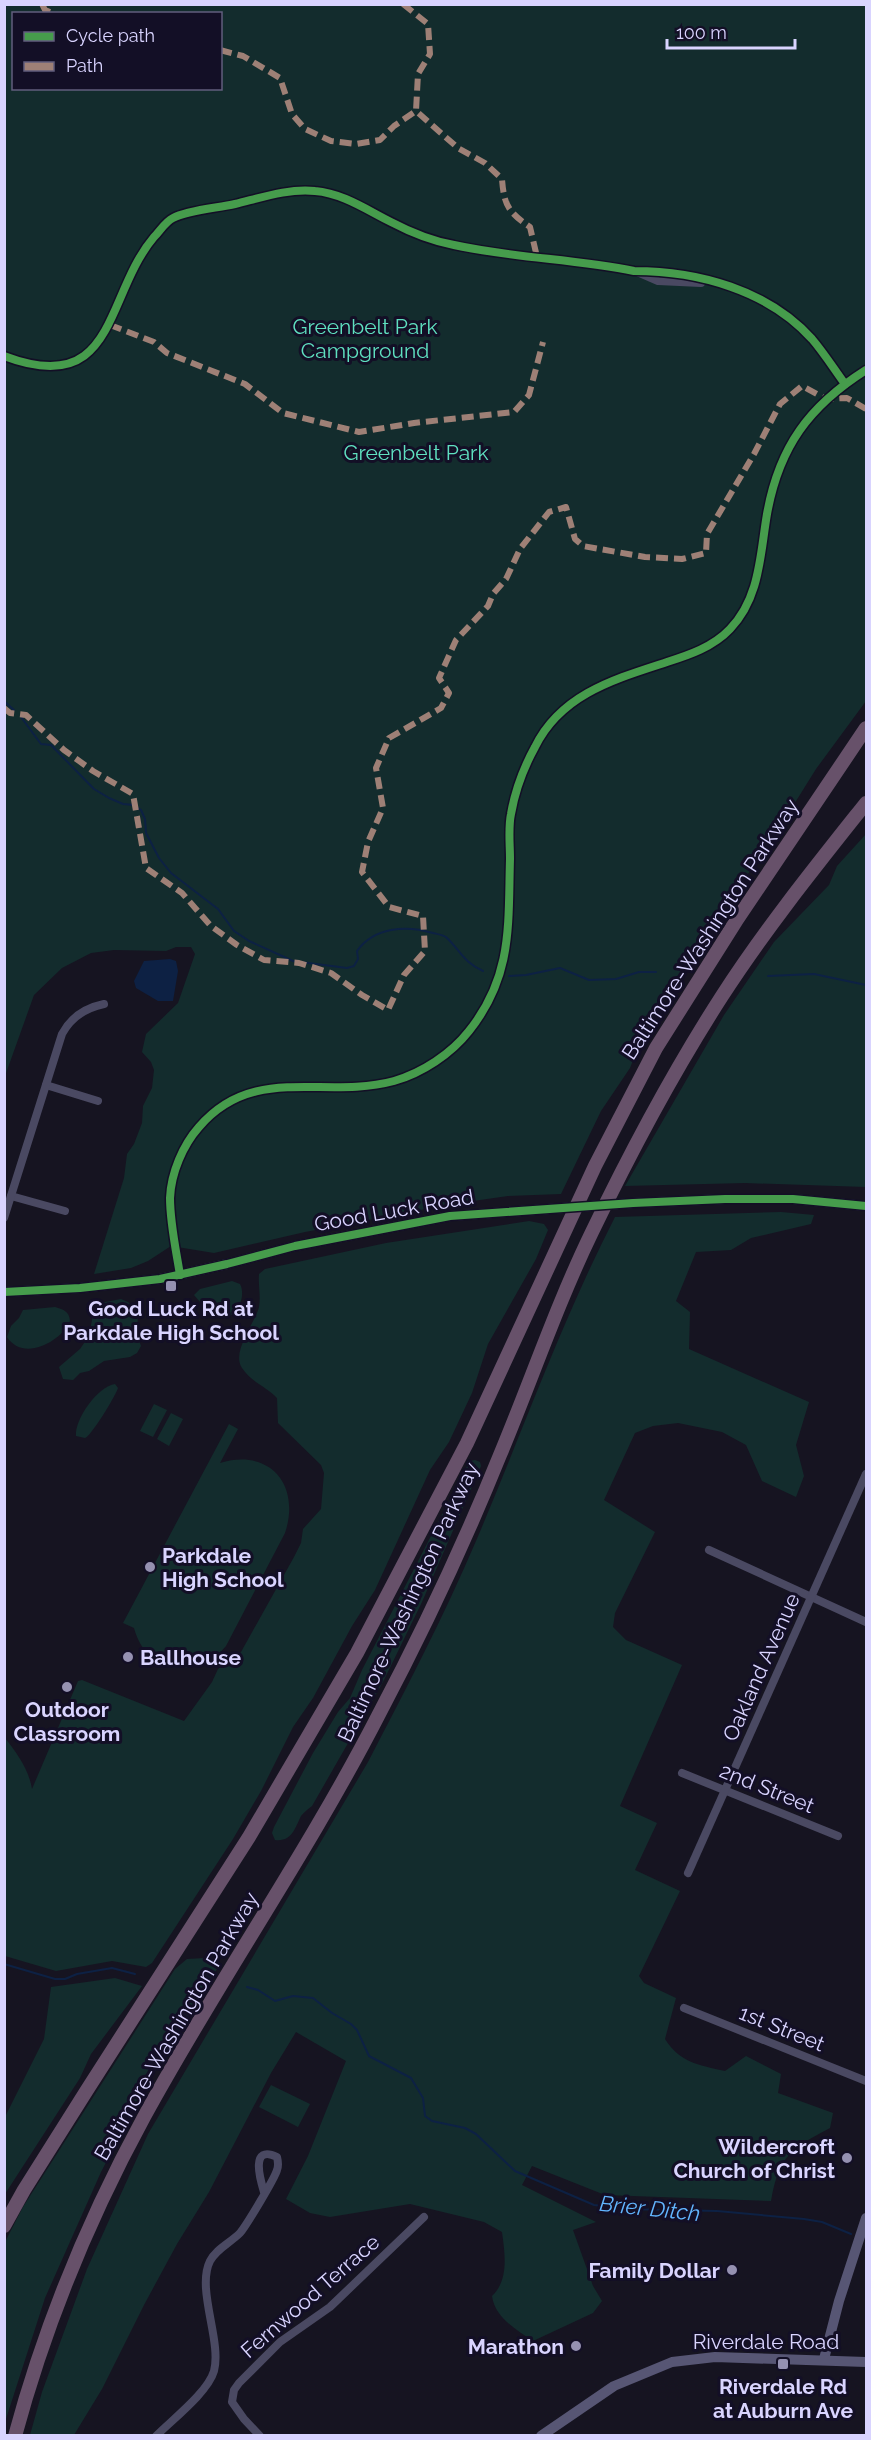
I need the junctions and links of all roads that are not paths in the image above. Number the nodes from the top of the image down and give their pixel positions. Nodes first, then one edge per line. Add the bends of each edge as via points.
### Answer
1 (4, 356) edge
2 (867, 370) edge
3 (845, 384) junction
4 (867, 728) edge
5 (867, 802) edge
6 (104, 1004) dead end
7 (46, 1085) junction
8 (98, 1101) dead end
9 (12, 1196) junction
10 (867, 1206) edge
11 (65, 1211) dead end
12 (4, 1218) edge
13 (180, 1275) junction
14 (4, 1292) edge
15 (867, 1474) edge
16 (709, 1551) dead end
17 (813, 1598) junction
18 (867, 1622) edge
19 (682, 1773) dead end
20 (725, 1790) junction
21 (838, 1836) dead end
22 (688, 1874) dead end
23 (684, 2008) dead end
24 (867, 2081) edge
25 (264, 2192) dead end
26 (424, 2217) dead end
27 (867, 2218) edge
28 (4, 2226) edge
29 (824, 2359) junction
30 (867, 2362) edge
31 (16, 2436) edge
32 (156, 2436) edge
33 (260, 2436) edge
34 (541, 2436) edge

1 - 3 street via 47,366 76,360 93,348 105,334 127,280 150,242 177,216 315,190 450,244 661,272 749,293 811,338
2 - 3 street
3 - 13 street via 804,423 788,450 772,493 757,579 746,607 731,628 693,654 595,687 558,714 536,743 521,776 511,815 503,968 491,997 469,1031 435,1062 393,1081 357,1086 275,1087 250,1092 210,1114 190,1138 172,1184 170,1198
4 - 28 highway, Baltimore-Washington Parkway via 738,918 656,1048 595,1166 467,1443 357,1653 271,1801
5 - 31 highway, Baltimore-Washington Parkway via 802,883 723,994 643,1129 588,1238 470,1526 399,1676 330,1804 170,2071 117,2169 69,2275 30,2382
6 - 7 street via 81,1012 66,1027
7 - 8 street
7 - 9 street
9 - 11 street
9 - 12 street
10 - 13 main road, Good Luck Road via 725,1198 450,1216 295,1246
13 - 14 main road, Good Luck Road via 80,1288
15 - 17 street, Oakland Avenue
16 - 17 street
17 - 18 street
17 - 20 street, Oakland Avenue
19 - 20 street, 2nd Street
20 - 21 street, 2nd Street
20 - 22 street, Oakland Avenue
23 - 24 street, 1st Street
25 - 32 street via 240,2232 209,2263 207,2294 215,2362 211,2378
26 - 33 street, Fernwood Terrace via 330,2307 280,2342 239,2383 232,2402
27 - 29 main road
29 - 30 main road, Riverdale Road
29 - 34 main road, Riverdale Road via 715,2357 672,2362 614,2386

